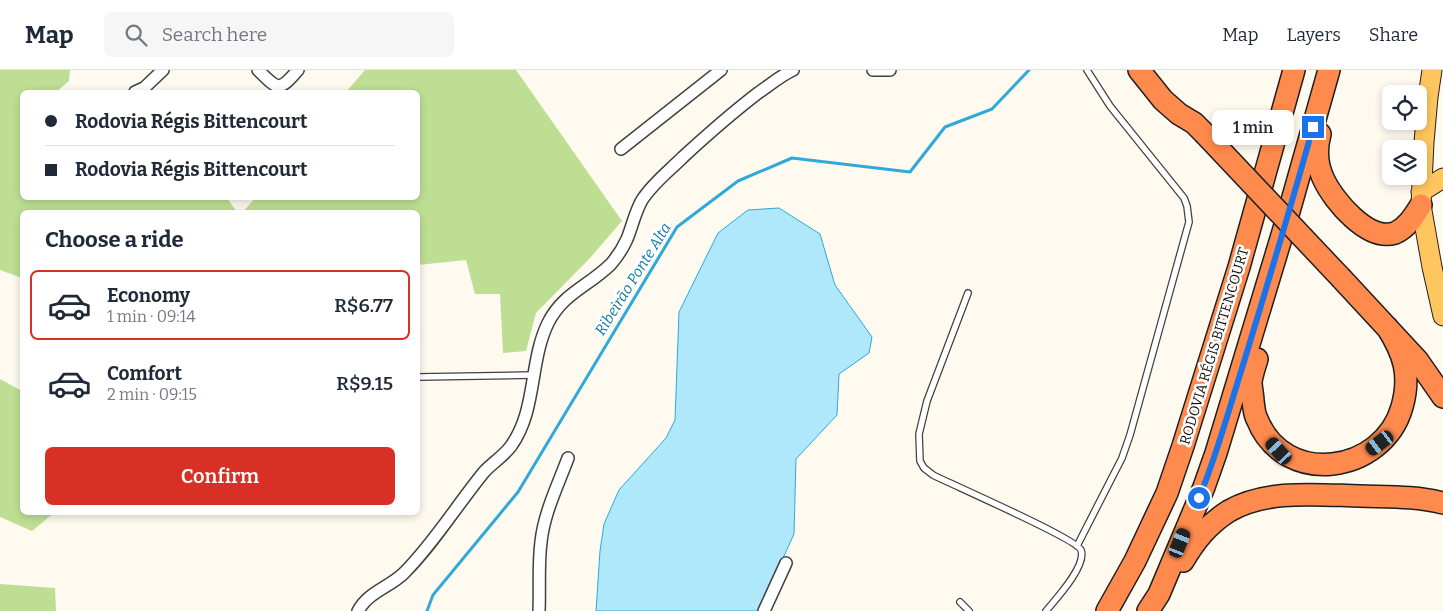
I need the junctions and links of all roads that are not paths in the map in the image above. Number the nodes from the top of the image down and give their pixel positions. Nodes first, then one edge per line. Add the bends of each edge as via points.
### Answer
1 (163, 70) edge
2 (258, 70) edge
3 (298, 70) edge
4 (721, 70) edge
5 (793, 70) edge
6 (873, 70) edge
7 (890, 70) edge
8 (1087, 70) edge
9 (1139, 70) edge
10 (1153, 70) edge
11 (1282, 70) edge
12 (1294, 70) edge
13 (1328, 70) edge
14 (1337, 70) edge
15 (1432, 70) edge
16 (140, 90) edge
17 (1199, 128) junction
18 (621, 149) dead end
19 (1432, 188) edge
20 (1286, 222) junction
21 (1248, 233) junction
22 (968, 293) dead end
23 (1443, 316) edge
24 (1387, 327) junction
25 (534, 375) junction
26 (420, 377) edge
27 (1443, 397) edge
28 (568, 458) dead end
29 (1443, 503) edge
30 (1078, 546) junction
31 (786, 563) dead end
32 (960, 602) dead end
33 (1154, 602) edge
34 (1108, 608) edge
35 (358, 611) edge
36 (539, 611) edge
37 (764, 611) edge
38 (969, 611) edge
39 (1046, 611) edge

1 - 16 street
2 - 3 street via 279,86 286,84
4 - 18 street
5 - 25 street via 723,121 660,177 641,202 627,240 610,266 569,296 556,310 541,340
6 - 7 street
8 - 30 lane via 1110,106 1184,198 1189,222 1122,458
9 - 17 highway via 1163,100
10 - 17 highway
11 - 21 highway via 1247,196
12 - 21 highway, RODOVIA RÉGIS BITTENCOURT
13 - 20 highway
14 - 19 highway via 1318,140 1319,166 1332,194 1360,224 1382,234 1393,233 1410,222
15 - 19 main road via 1428,97
17 - 24 highway, bridge
19 - 23 main road via 1432,267
20 - 24 highway via 1251,382 1256,419 1279,451 1318,465 1347,462 1361,457 1389,434 1397,422 1407,382 1396,341
20 - 33 highway via 1216,453
21 - 34 highway, RODOVIA RÉGIS BITTENCOURT via 1167,493 1148,536
22 - 30 lane via 928,401 919,434 920,461 933,474
24 - 27 highway via 1418,361
25 - 26 lane
25 - 35 street via 520,430 510,447 485,470 402,575 362,604
28 - 36 street via 544,522
29 - 33 highway via 1400,497 1310,495 1269,498 1247,504 1230,510 1194,542
30 - 39 lane via 1082,556 1078,567
31 - 37 street
32 - 38 lane

